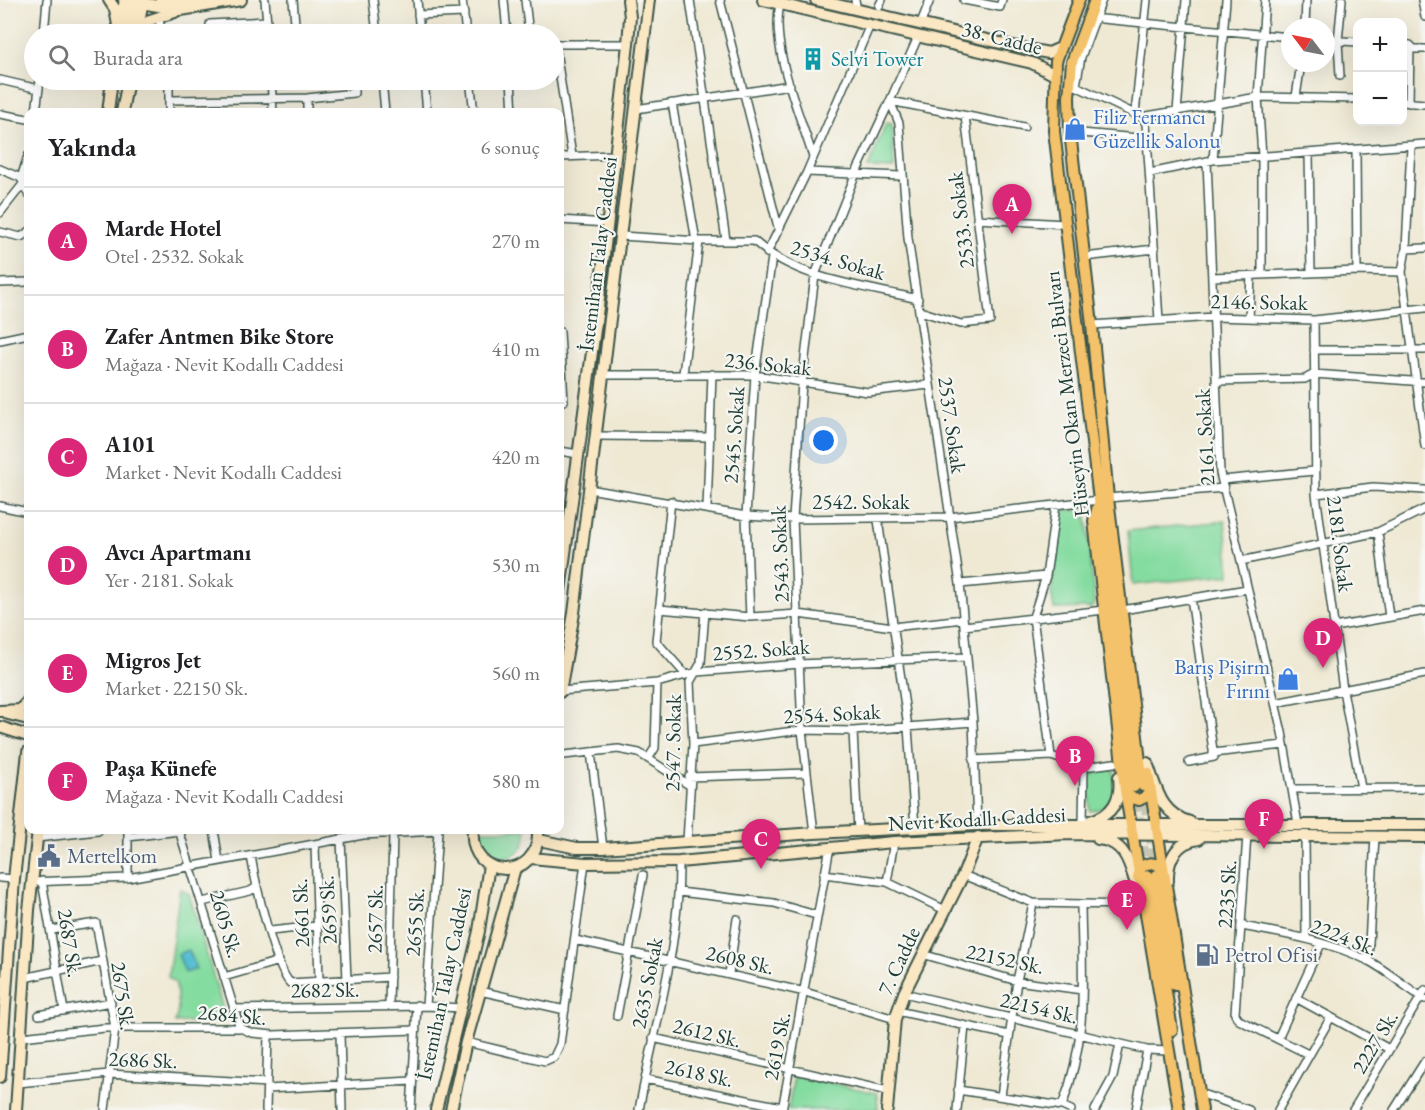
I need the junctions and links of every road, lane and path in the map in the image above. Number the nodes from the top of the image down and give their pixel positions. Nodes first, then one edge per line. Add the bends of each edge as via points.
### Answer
1 (47, 0) edge
2 (109, 0) edge
3 (161, 0) edge
4 (215, 0) edge
5 (241, 0) edge
6 (265, 0) edge
7 (293, 0) edge
8 (373, 0) edge
9 (417, 0) edge
10 (462, 0) edge
11 (504, 0) edge
12 (525, 0) edge
13 (628, 0) edge
14 (649, 0) edge
15 (690, 0) edge
16 (720, 0) edge
17 (763, 0) edge
18 (816, 0) edge
19 (930, 0) edge
20 (964, 0) edge
21 (1002, 0) edge
22 (1079, 0) edge
23 (1095, 0) edge
24 (1102, 0) edge
25 (1147, 0) edge
26 (1186, 0) edge
27 (1226, 0) edge
28 (1265, 0) edge
29 (1306, 0) edge
30 (1342, 0) edge
31 (1422, 0) edge
32 (132, 1) edge
33 (780, 4) junction
34 (856, 5) edge
35 (181, 10) junction
36 (464, 13) junction
37 (418, 15) junction
38 (159, 16) junction
39 (1425, 16) edge
40 (1305, 18) edge
41 (1102, 19) dead end
42 (267, 21) junction
43 (45, 24) edge
44 (119, 24) edge
45 (125, 24) edge
46 (136, 24) edge
47 (147, 24) edge
48 (160, 24) edge
49 (210, 24) edge
50 (267, 24) edge
51 (295, 24) edge
52 (376, 24) edge
53 (419, 24) edge
54 (465, 24) edge
55 (506, 24) edge
56 (529, 24) edge
57 (1146, 24) junction
58 (870, 25) junction
59 (920, 26) junction
60 (1184, 26) junction
61 (1225, 32) junction
62 (1263, 36) junction
63 (918, 37) junction
64 (1281, 37) edge
65 (1335, 41) edge
66 (1338, 41) junction
67 (1353, 42) edge
68 (564, 44) edge
69 (628, 44) junction
70 (1407, 46) edge
71 (1058, 49) junction
72 (1425, 49) edge
73 (1300, 72) edge
74 (1055, 75) junction
75 (1340, 76) dead end
76 (0, 80) edge
77 (790, 85) junction
78 (24, 86) edge
79 (1072, 86) junction
80 (39, 90) edge
81 (111, 90) edge
82 (122, 90) edge
83 (126, 90) edge
84 (170, 90) edge
85 (272, 90) edge
86 (354, 90) edge
87 (383, 90) edge
88 (425, 90) edge
89 (471, 90) edge
90 (512, 90) edge
91 (561, 90) edge
92 (744, 92) junction
93 (1258, 97) junction
94 (273, 98) junction
95 (307, 98) junction
96 (703, 98) junction
97 (1296, 98) junction
98 (1353, 99) edge
99 (170, 100) junction
100 (890, 101) junction
101 (1217, 102) junction
102 (1407, 102) edge
103 (672, 104) junction
104 (1425, 104) edge
105 (37, 108) edge
106 (108, 108) edge
107 (123, 108) edge
108 (169, 108) edge
109 (273, 108) edge
110 (307, 108) edge
111 (385, 108) edge
112 (427, 108) edge
113 (474, 108) edge
114 (513, 108) edge
115 (636, 109) junction
116 (1177, 112) junction
117 (0, 114) edge
118 (965, 116) junction
119 (1138, 116) junction
120 (24, 118) edge
121 (1024, 127) dead end
122 (1070, 132) junction
123 (1149, 139) junction
124 (1425, 144) edge
125 (1411, 146) junction
126 (1356, 150) junction
127 (1309, 153) junction
128 (614, 155) junction
129 (572, 156) junction
130 (1262, 156) junction
131 (564, 157) edge
132 (813, 157) junction
133 (1210, 160) junction
134 (0, 170) edge
135 (807, 172) junction
136 (24, 173) edge
137 (856, 173) junction
138 (1150, 173) junction
139 (901, 176) junction
140 (22, 181) junction
141 (24, 185) edge
142 (0, 213) edge
143 (977, 219) junction
144 (564, 220) edge
145 (607, 223) junction
146 (1065, 224) junction
147 (778, 227) junction
148 (0, 232) edge
149 (24, 235) edge
150 (621, 236) junction
151 (726, 240) junction
152 (697, 241) junction
153 (1425, 248) edge
154 (1155, 249) junction
155 (1406, 249) junction
156 (769, 255) junction
157 (1084, 257) junction
158 (1357, 271) junction
159 (1311, 272) junction
160 (1402, 272) junction
161 (816, 274) junction
162 (1263, 275) junction
163 (1251, 276) junction
164 (1212, 278) junction
165 (24, 282) edge
166 (0, 283) edge
167 (918, 299) junction
168 (1425, 308) edge
169 (920, 311) junction
170 (1407, 311) junction
171 (1214, 317) junction
172 (1249, 318) junction
173 (1159, 320) junction
174 (1314, 320) junction
175 (1092, 325) junction
176 (24, 335) edge
177 (0, 340) edge
178 (1314, 350) junction
179 (1425, 350) edge
180 (1412, 351) junction
181 (1314, 374) junction
182 (603, 375) junction
183 (683, 375) junction
184 (712, 375) junction
185 (755, 375) junction
186 (1219, 381) junction
187 (1425, 382) edge
188 (802, 383) junction
189 (1416, 383) junction
190 (929, 386) junction
191 (595, 436) junction
192 (710, 437) junction
193 (1425, 446) edge
194 (564, 452) edge
195 (578, 454) junction
196 (1314, 471) junction
197 (1223, 484) junction
198 (589, 489) junction
199 (1425, 490) edge
200 (1316, 494) junction
201 (1103, 499) junction
202 (671, 501) junction
203 (1056, 505) junction
204 (0, 506) edge
205 (707, 508) junction
206 (1425, 509) edge
207 (24, 511) edge
208 (746, 516) junction
209 (949, 517) junction
210 (793, 519) junction
211 (878, 520) junction
212 (1378, 532) junction
213 (1323, 545) junction
214 (564, 561) edge
215 (1241, 561) junction
216 (1046, 576) junction
217 (960, 584) junction
218 (1247, 589) junction
219 (1191, 598) junction
220 (659, 609) junction
221 (1128, 609) junction
222 (1104, 610) junction
223 (1425, 611) edge
224 (705, 612) junction
225 (798, 614) junction
226 (750, 617) junction
227 (1033, 617) junction
228 (1389, 617) junction
229 (963, 622) junction
230 (893, 627) junction
231 (1334, 627) junction
232 (967, 657) junction
233 (899, 659) junction
234 (800, 664) junction
235 (564, 669) edge
236 (697, 672) junction
237 (1425, 674) edge
238 (686, 675) junction
239 (657, 683) junction
240 (1343, 690) junction
241 (564, 692) edge
242 (1275, 703) junction
243 (24, 706) edge
244 (0, 712) edge
245 (24, 718) edge
246 (973, 722) junction
247 (0, 727) edge
248 (908, 727) junction
249 (802, 730) junction
250 (853, 731) junction
251 (24, 735) edge
252 (693, 744) junction
253 (1284, 745) junction
254 (591, 752) junction
255 (564, 755) dead end
256 (1213, 755) junction
257 (1051, 756) junction
258 (648, 759) junction
259 (1117, 759) junction
260 (974, 760) junction
261 (1190, 762) dead end
262 (1147, 763) junction
263 (1084, 767) junction
264 (807, 773) junction
265 (689, 781) junction
266 (24, 788) edge
267 (1138, 788) junction
268 (1361, 788) junction
269 (1425, 788) edge
270 (1293, 789) junction
271 (1083, 822) junction
272 (1063, 824) junction
273 (1298, 824) junction
274 (977, 825) junction
275 (1425, 825) edge
276 (1211, 826) junction
277 (915, 828) junction
278 (1132, 829) junction
279 (1157, 830) junction
280 (858, 832) junction
281 (814, 833) junction
282 (38, 834) edge
283 (128, 834) edge
284 (180, 834) edge
285 (215, 834) edge
286 (384, 834) edge
287 (393, 834) edge
288 (438, 834) edge
289 (472, 834) edge
290 (1068, 834) junction
291 (1222, 834) junction
292 (539, 835) edge
293 (1247, 835) junction
294 (1305, 836) junction
295 (1375, 836) junction
296 (978, 837) junction
297 (1425, 837) edge
298 (341, 839) junction
299 (687, 842) junction
300 (894, 842) junction
301 (315, 844) junction
302 (830, 847) junction
303 (603, 848) junction
304 (252, 856) junction
305 (531, 858) junction
306 (219, 861) junction
307 (679, 862) junction
308 (585, 863) junction
309 (191, 865) junction
310 (489, 865) junction
311 (515, 868) junction
312 (824, 874) junction
313 (643, 875) dead end
314 (963, 875) junction
315 (1152, 875) junction
316 (0, 878) edge
317 (128, 878) junction
318 (14, 879) junction
319 (37, 881) junction
320 (886, 882) junction
321 (258, 887) junction
322 (679, 892) junction
323 (1169, 900) junction
324 (202, 902) junction
325 (1033, 903) junction
326 (1081, 905) junction
327 (1138, 905) junction
328 (945, 910) junction
329 (816, 915) junction
330 (737, 919) dead end
331 (317, 926) junction
332 (1242, 926) junction
333 (52, 930) junction
334 (270, 931) junction
335 (1306, 938) junction
336 (575, 940) junction
337 (5, 942) edge
338 (1321, 944) junction
339 (629, 951) junction
340 (922, 954) junction
341 (669, 960) junction
342 (102, 961) junction
343 (279, 961) junction
344 (1368, 961) junction
345 (4, 967) edge
346 (58, 971) junction
347 (729, 974) junction
348 (224, 977) junction
349 (390, 977) junction
350 (24, 978) junction
351 (347, 980) junction
352 (319, 981) junction
353 (1017, 981) junction
354 (1082, 990) junction
355 (480, 991) junction
356 (805, 992) junction
357 (904, 993) junction
358 (1424, 995) edge
359 (1296, 998) junction
360 (111, 1002) junction
361 (417, 1005) junction
362 (389, 1006) junction
363 (426, 1006) junction
364 (461, 1008) junction
365 (233, 1009) junction
366 (565, 1010) junction
367 (64, 1011) junction
368 (39, 1015) dead end
369 (896, 1015) junction
370 (2, 1016) edge
371 (617, 1016) dead end
372 (1330, 1017) junction
373 (1012, 1019) junction
374 (965, 1026) junction
375 (115, 1028) junction
376 (240, 1028) junction
377 (416, 1030) junction
378 (340, 1033) junction
379 (1082, 1034) junction
380 (268, 1035) junction
381 (1009, 1035) junction
382 (21, 1037) junction
383 (653, 1038) junction
384 (1278, 1038) junction
385 (466, 1042) junction
386 (1120, 1044) junction
387 (1389, 1049) junction
388 (1147, 1050) junction
389 (1168, 1051) junction
390 (1308, 1054) junction
391 (1425, 1061) edge
392 (789, 1069) junction
393 (109, 1074) junction
394 (0, 1077) edge
395 (645, 1079) junction
396 (412, 1081) junction
397 (18, 1083) junction
398 (341, 1083) junction
399 (267, 1086) junction
400 (888, 1090) junction
401 (958, 1090) junction
402 (1199, 1093) junction
403 (1001, 1096) junction
404 (1062, 1106) junction
405 (782, 1109) edge
406 (1357, 1109) edge
407 (16, 1110) edge
408 (105, 1110) edge
409 (266, 1110) edge
410 (342, 1110) edge
411 (411, 1110) edge
412 (436, 1110) edge
413 (451, 1110) edge
414 (639, 1110) edge
415 (887, 1110) edge
416 (957, 1110) edge
417 (1071, 1110) edge
418 (1095, 1110) edge
419 (1136, 1110) edge
420 (1179, 1110) edge
421 (1185, 1110) edge
422 (1195, 1110) edge
423 (1202, 1110) edge
424 (1248, 1110) edge
425 (1278, 1110) edge
426 (1394, 1110) edge

1 - 43 street
2 - 44 main road
3 - 4 main road
5 - 35 main road
6 - 42 street
7 - 51 street
8 - 52 street
9 - 37 street
10 - 36 street
11 - 55 street
12 - 56 street
13 - 69 main road, İstemihan Talay Caddesi
14 - 115 main road, İstemihan Talay Caddesi
15 - 96 street
16 - 92 street
17 - 33 main road, 38. Cadde
18 - 34 main road, 38. Cadde
19 - 59 street
20 - 21 street via 1000,7
22 - 71 main road, Hüseyin Okan Merzeci Bulvarı
23 - 79 main road, Hüseyin Okan Merzeci Bulvarı via 1072,62
24 - 79 street
25 - 57 street
26 - 60 street
27 - 61 street, 2161. Sokak
28 - 62 street
29 - 40 street
30 - 66 street
31 - 39 street
32 - 35 main road
32 - 45 main road
32 - 46 main road
33 - 58 main road, 38. Cadde
33 - 77 street via 778,31
34 - 59 main road, 38. Cadde
35 - 38 main road
36 - 37 street
36 - 54 street
37 - 53 street
38 - 47 main road
38 - 48 street
41 - 57 street
42 - 49 street
42 - 50 street
57 - 60 street
57 - 119 street
58 - 63 main road, 38. Cadde
58 - 132 street, 2545. Sokak
59 - 71 main road, 38. Cadde via 1049,53
60 - 61 street
60 - 116 street
61 - 62 street
61 - 101 street, 2161. Sokak
62 - 64 street
62 - 93 street
63 - 74 main road, 38. Cadde via 1032,63
63 - 100 street
65 - 66 street
66 - 67 street
66 - 75 street
68 - 69 street
69 - 128 main road, İstemihan Talay Caddesi
70 - 72 street
71 - 74 main road, Hüseyin Okan Merzeci Bulvarı
73 - 97 street
74 - 146 main road, Hüseyin Okan Merzeci Bulvarı via 1054,131
76 - 78 street
77 - 92 street
77 - 132 street
79 - 119 street
79 - 122 main road, Hüseyin Okan Merzeci Bulvarı
80 - 105 street
81 - 106 main road
82 - 107 main road
83 - 107 main road
84 - 99 street
85 - 94 street
86 - 95 street
87 - 111 street
88 - 112 street
89 - 113 street
90 - 114 street
91 - 129 street
92 - 96 street
92 - 147 street
93 - 97 street
93 - 101 street
93 - 130 street
94 - 95 street
94 - 99 street
94 - 109 street
95 - 110 street
96 - 103 street
96 - 151 street
97 - 98 street
99 - 108 street
100 - 118 street
100 - 137 street, 2543. Sokak
100 - 139 street, 2537. Sokak via 899,123
101 - 116 street
101 - 133 street, 2161. Sokak
102 - 104 street
103 - 115 street
103 - 152 street
115 - 150 main road, İstemihan Talay Caddesi
116 - 119 street
117 - 120 street
118 - 121 street
118 - 143 street, 2533. Sokak
119 - 123 street via 1146,123
122 - 123 street
122 - 157 main road, Hüseyin Okan Merzeci Bulvarı
123 - 138 street
124 - 125 street
125 - 126 street
125 - 155 street
126 - 127 street
126 - 158 street
127 - 130 street
127 - 159 street
128 - 129 street
128 - 145 main road, İstemihan Talay Caddesi
129 - 131 street
130 - 133 street
130 - 162 street
132 - 135 street, 2545. Sokak
133 - 138 street
133 - 164 street, 2161. Sokak
134 - 140 street
135 - 137 street
135 - 147 street, 2545. Sokak
136 - 140 street
137 - 139 street
137 - 161 street, 2543. Sokak
138 - 154 street
139 - 167 street, 2537. Sokak
140 - 141 street
140 - 142 street
143 - 146 street
143 - 169 street, 2533. Sokak via 990,321 961,324
144 - 145 street
145 - 195 main road, İstemihan Talay Caddesi
146 - 201 main road, Hüseyin Okan Merzeci Bulvarı
147 - 156 street, 2545. Sokak
148 - 149 street
150 - 152 street
150 - 182 main road, İstemihan Talay Caddesi
151 - 152 street
151 - 156 street, 2534. Sokak via 754,241
152 - 183 street
153 - 155 street
154 - 157 street
154 - 173 street
155 - 160 street
156 - 161 street, 2534. Sokak
156 - 185 street, 2545. Sokak
157 - 175 main road, Hüseyin Okan Merzeci Bulvarı
158 - 159 street
158 - 160 street
159 - 162 street
160 - 170 street
161 - 167 street, 2534. Sokak
161 - 188 street, 2543. Sokak
162 - 163 street
163 - 164 street
163 - 172 street
164 - 171 street, 2161. Sokak
165 - 166 street
167 - 169 street, 2537. Sokak
168 - 170 street, 2146. Sokak
169 - 190 street, 2537. Sokak
170 - 174 street, 2146. Sokak
170 - 180 street
171 - 172 street, 2146. Sokak
171 - 173 street, 2146. Sokak
171 - 186 street, 2161. Sokak
172 - 174 street, 2146. Sokak
173 - 175 street, 2146. Sokak
174 - 178 street, 2181. Sokak
175 - 201 main road, Hüseyin Okan Merzeci Bulvarı
176 - 177 street
178 - 180 street
178 - 181 street, 2181. Sokak
179 - 180 street
180 - 189 street
181 - 186 street via 1305,379
181 - 189 street
181 - 196 street, 2181. Sokak
182 - 183 street, 236. Sokak
182 - 191 main road, İstemihan Talay Caddesi
183 - 184 street, 236. Sokak
184 - 185 street, 236. Sokak
184 - 192 street
185 - 188 street, 236. Sokak
185 - 208 street, 2545. Sokak
186 - 197 street, 2161. Sokak
187 - 189 street
188 - 190 street, 236. Sokak via 868,392
188 - 210 street, 2543. Sokak
189 - 193 street
190 - 209 street, 2537. Sokak
191 - 192 street
191 - 198 main road, İstemihan Talay Caddesi
192 - 205 street
194 - 195 street
195 - 214 main road, İstemihan Talay Caddesi
196 - 197 street, 2542. Sokak
196 - 200 street, 2181. Sokak
197 - 201 street, 2542. Sokak
197 - 215 street, 2161. Sokak
198 - 202 street, 2542. Sokak
198 - 235 main road, İstemihan Talay Caddesi
199 - 200 street via 1373,488
200 - 213 street, 2181. Sokak
201 - 203 street, 2542. Sokak
201 - 221 main road via 1116,514
201 - 222 main road via 1094,521
201 - 267 main road, Hüseyin Okan Merzeci Bulvarı
202 - 205 street, 2542. Sokak
202 - 220 street
203 - 209 street, 2542. Sokak
203 - 216 street
204 - 207 street
205 - 208 street, 2542. Sokak
206 - 212 street
208 - 210 street, 2542. Sokak
208 - 226 street, 2545. Sokak
209 - 211 street, 2542. Sokak
209 - 217 street, 2537. Sokak
210 - 211 street, 2542. Sokak
210 - 225 street, 2543. Sokak
211 - 230 street
212 - 213 street
212 - 228 street
213 - 215 street
213 - 231 street, 2181. Sokak
215 - 218 street, 2161. Sokak
216 - 217 street
216 - 227 street
217 - 229 street, 2537. Sokak
218 - 219 street
218 - 242 street, 2161. Sokak
219 - 221 street
219 - 256 street
220 - 224 street
220 - 238 street via 656,641
221 - 262 main road
222 - 227 street
222 - 259 main road
223 - 228 street
224 - 226 street
224 - 236 street, 2547. Sokak
225 - 226 street
225 - 230 street
225 - 234 street, 2543. Sokak
227 - 229 street
227 - 257 street
228 - 231 street
229 - 230 street
229 - 232 street, 2537. Sokak
230 - 233 street
231 - 240 street, 2181. Sokak
232 - 233 street, 2552. Sokak
232 - 246 street, 2537. Sokak
233 - 234 street, 2552. Sokak
233 - 248 street
234 - 236 street, 2552. Sokak
234 - 249 street, 2543. Sokak
236 - 238 street, 2552. Sokak
236 - 252 street, 2547. Sokak via 690,682
237 - 240 street
238 - 239 street, 2552. Sokak
239 - 241 street, 2552. Sokak
239 - 258 street via 655,748
240 - 242 street
240 - 268 street, 2181. Sokak
242 - 253 street, 2161. Sokak
243 - 244 main road via 20,710
244 - 245 main road
246 - 248 street, 2554. Sokak
246 - 260 street, 2537. Sokak
247 - 251 main road
248 - 250 street, 2554. Sokak
248 - 277 street
249 - 250 street, 2554. Sokak
249 - 252 street, 2554. Sokak
249 - 264 street, 2543. Sokak
250 - 280 street
252 - 265 street, 2547. Sokak
253 - 256 street
253 - 270 street, 2161. Sokak
254 - 255 street
254 - 258 street via 618,749
254 - 303 street
256 - 261 street
257 - 260 street
257 - 263 street
258 - 265 street
259 - 263 street
259 - 267 main road
259 - 271 main road via 1120,788 1115,804 1104,816
260 - 274 street, 2537. Sokak
262 - 267 main road
262 - 276 main road via 1167,810 1183,820
263 - 271 street
264 - 265 street
264 - 281 street, 2543. Sokak
265 - 299 street, 2547. Sokak
266 - 318 main road
267 - 278 main road
267 - 279 main road
268 - 269 street
268 - 270 street
270 - 273 street, 2161. Sokak
271 - 272 main road
272 - 274 main road, Nevit Kodallı Caddesi
272 - 278 main road, Nevit Kodallı Caddesi
273 - 275 main road, Nevit Kodallı Caddesi
273 - 276 main road, Nevit Kodallı Caddesi
274 - 277 main road, Nevit Kodallı Caddesi
276 - 279 main road, Nevit Kodallı Caddesi
277 - 280 main road, Nevit Kodallı Caddesi
278 - 279 main road, Nevit Kodallı Caddesi
278 - 290 main road, Nevit Kodallı Caddesi
278 - 315 main road
279 - 291 main road, Nevit Kodallı Caddesi
279 - 315 main road
280 - 281 main road, Nevit Kodallı Caddesi
281 - 299 main road, Nevit Kodallı Caddesi
282 - 319 main road
283 - 317 street
284 - 309 street, 2605 Sk.
285 - 306 street
286 - 298 street
287 - 349 street, 2657 Sk.
288 - 363 street, 2655 Sk.
289 - 310 main road via 474,850
290 - 296 main road, Nevit Kodallı Caddesi
290 - 327 main road via 1108,841 1121,849 1130,862
291 - 293 main road, Nevit Kodallı Caddesi
291 - 323 main road via 1188,842 1175,852 1168,868
292 - 303 main road, Nevit Kodallı Caddesi via 577,848
292 - 305 main road
293 - 294 main road, Nevit Kodallı Caddesi
293 - 332 street, 2235 Sk.
294 - 295 main road, Nevit Kodallı Caddesi
294 - 335 street
295 - 297 main road, Nevit Kodallı Caddesi
295 - 344 street
296 - 300 main road, Nevit Kodallı Caddesi
296 - 314 main road, 7. Cadde
298 - 301 street
298 - 351 street, 2659 Sk.
299 - 303 main road, Nevit Kodallı Caddesi
300 - 302 main road, Nevit Kodallı Caddesi
300 - 320 street
301 - 304 street
301 - 331 street, 2661 Sk.
302 - 307 main road, Nevit Kodallı Caddesi
302 - 312 street, 2619 Sk.
304 - 306 street
304 - 321 street
305 - 308 main road, Nevit Kodallı Caddesi
305 - 311 main road
306 - 309 street
307 - 308 main road, Nevit Kodallı Caddesi
307 - 322 street, 2635 Sokak
308 - 336 street
309 - 317 street
309 - 324 street, 2605 Sk.
310 - 311 main road
310 - 364 main road, İstemihan Talay Caddesi
311 - 355 main road, İstemihan Talay Caddesi
312 - 320 street
312 - 329 street, 2619 Sk.
313 - 339 street
314 - 325 street
314 - 328 main road, 7. Cadde
315 - 323 main road
315 - 327 main road
315 - 421 main road
315 - 422 main road
316 - 318 street
317 - 319 street
318 - 337 main road
319 - 333 street, 2687 Sk.
319 - 350 main road
320 - 328 street
321 - 324 street
321 - 334 street
322 - 329 street via 774,903
322 - 341 street, 2635 Sokak
323 - 402 main road
324 - 348 street, 2605 Sk.
325 - 326 street
325 - 353 street
326 - 327 street
326 - 354 street
327 - 389 main road
328 - 340 main road, 7. Cadde
329 - 356 street, 2619 Sk.
330 - 347 street
331 - 334 street
331 - 352 street, 2661 Sk.
332 - 335 street, 2224 Sk.
332 - 384 street, 2235 Sk. via 1234,1014
333 - 342 street, 2675 Sk. via 96,923
333 - 346 street, 2687 Sk.
334 - 343 street
335 - 338 street, 2224 Sk.
336 - 339 street, 2608 Sk.
336 - 366 street
337 - 345 main road
338 - 344 street, 2224 Sk.
338 - 359 street
339 - 341 street, 2608 Sk.
339 - 371 street
340 - 353 street, 22152 Sk.
340 - 357 main road, 7. Cadde
341 - 347 street, 2608 Sk.
341 - 383 street, 2635 Sokak
342 - 346 street
342 - 360 street, 2675 Sk.
343 - 348 street
343 - 352 street via 291,983
344 - 358 street, 2224 Sk.
345 - 370 main road
346 - 350 street
346 - 367 street, 2687 Sk.
347 - 356 street, 2608 Sk.
348 - 365 street, 2605 Sk.
349 - 351 street
349 - 362 street, 2657 Sk.
350 - 382 main road
351 - 352 street
353 - 354 street, 22152 Sk.
353 - 373 street
354 - 379 street
355 - 366 street
355 - 385 main road, İstemihan Talay Caddesi
356 - 369 street, 2608 Sk.
356 - 392 street, 2619 Sk.
357 - 369 main road, 7. Cadde
357 - 373 street, 22154 Sk.
358 - 387 street, 2227 Sk.
359 - 372 street
359 - 384 street
360 - 367 street
360 - 375 street, 2675 Sk.
361 - 362 street, 2682 Sk.
361 - 363 street
361 - 377 street
362 - 365 street, 2682 Sk.
363 - 364 street
364 - 412 main road, İstemihan Talay Caddesi
365 - 376 street, 2605 Sk.
366 - 385 street via 560,1044 554,1057 545,1061
367 - 368 street
369 - 374 street, 2608 Sk.
369 - 400 main road, 7. Cadde
370 - 394 main road
372 - 387 street
372 - 390 street
373 - 379 street, 22154 Sk.
373 - 381 street
374 - 381 street, 2608 Sk.
374 - 401 street
375 - 376 street, 2684 Sk.
375 - 382 street, 2684 Sk.
375 - 393 street, 2675 Sk.
376 - 380 street, 2684 Sk.
377 - 378 street, 2684 Sk.
377 - 396 street
378 - 380 street, 2684 Sk.
378 - 398 street
379 - 386 street, 22154 Sk.
379 - 404 street
380 - 399 street
381 - 403 street
382 - 397 main road
383 - 392 street, 2612 Sk.
383 - 395 street, 2635 Sokak
384 - 390 street, 2235 Sk.
385 - 413 main road, İstemihan Talay Caddesi
386 - 388 street, 22154 Sk.
386 - 418 street via 1113,1077
387 - 406 street, 2227 Sk.
388 - 389 street, 22154 Sk.
388 - 419 street
389 - 420 main road
390 - 425 street
391 - 426 street
392 - 400 street, 2612 Sk.
392 - 405 street, 2619 Sk.
393 - 397 street, 2686 Sk.
393 - 399 street, 2686 Sk.
393 - 408 street, 2675 Sk.
395 - 405 street, 2618 Sk.
395 - 414 street, 2635 Sokak
396 - 398 street, 2686 Sk.
396 - 411 street
397 - 407 main road
398 - 399 street, 2686 Sk.
398 - 410 street
399 - 409 street
400 - 415 main road, 7. Cadde
401 - 403 street
401 - 416 street
402 - 423 main road
402 - 424 street
403 - 404 street
404 - 417 street

